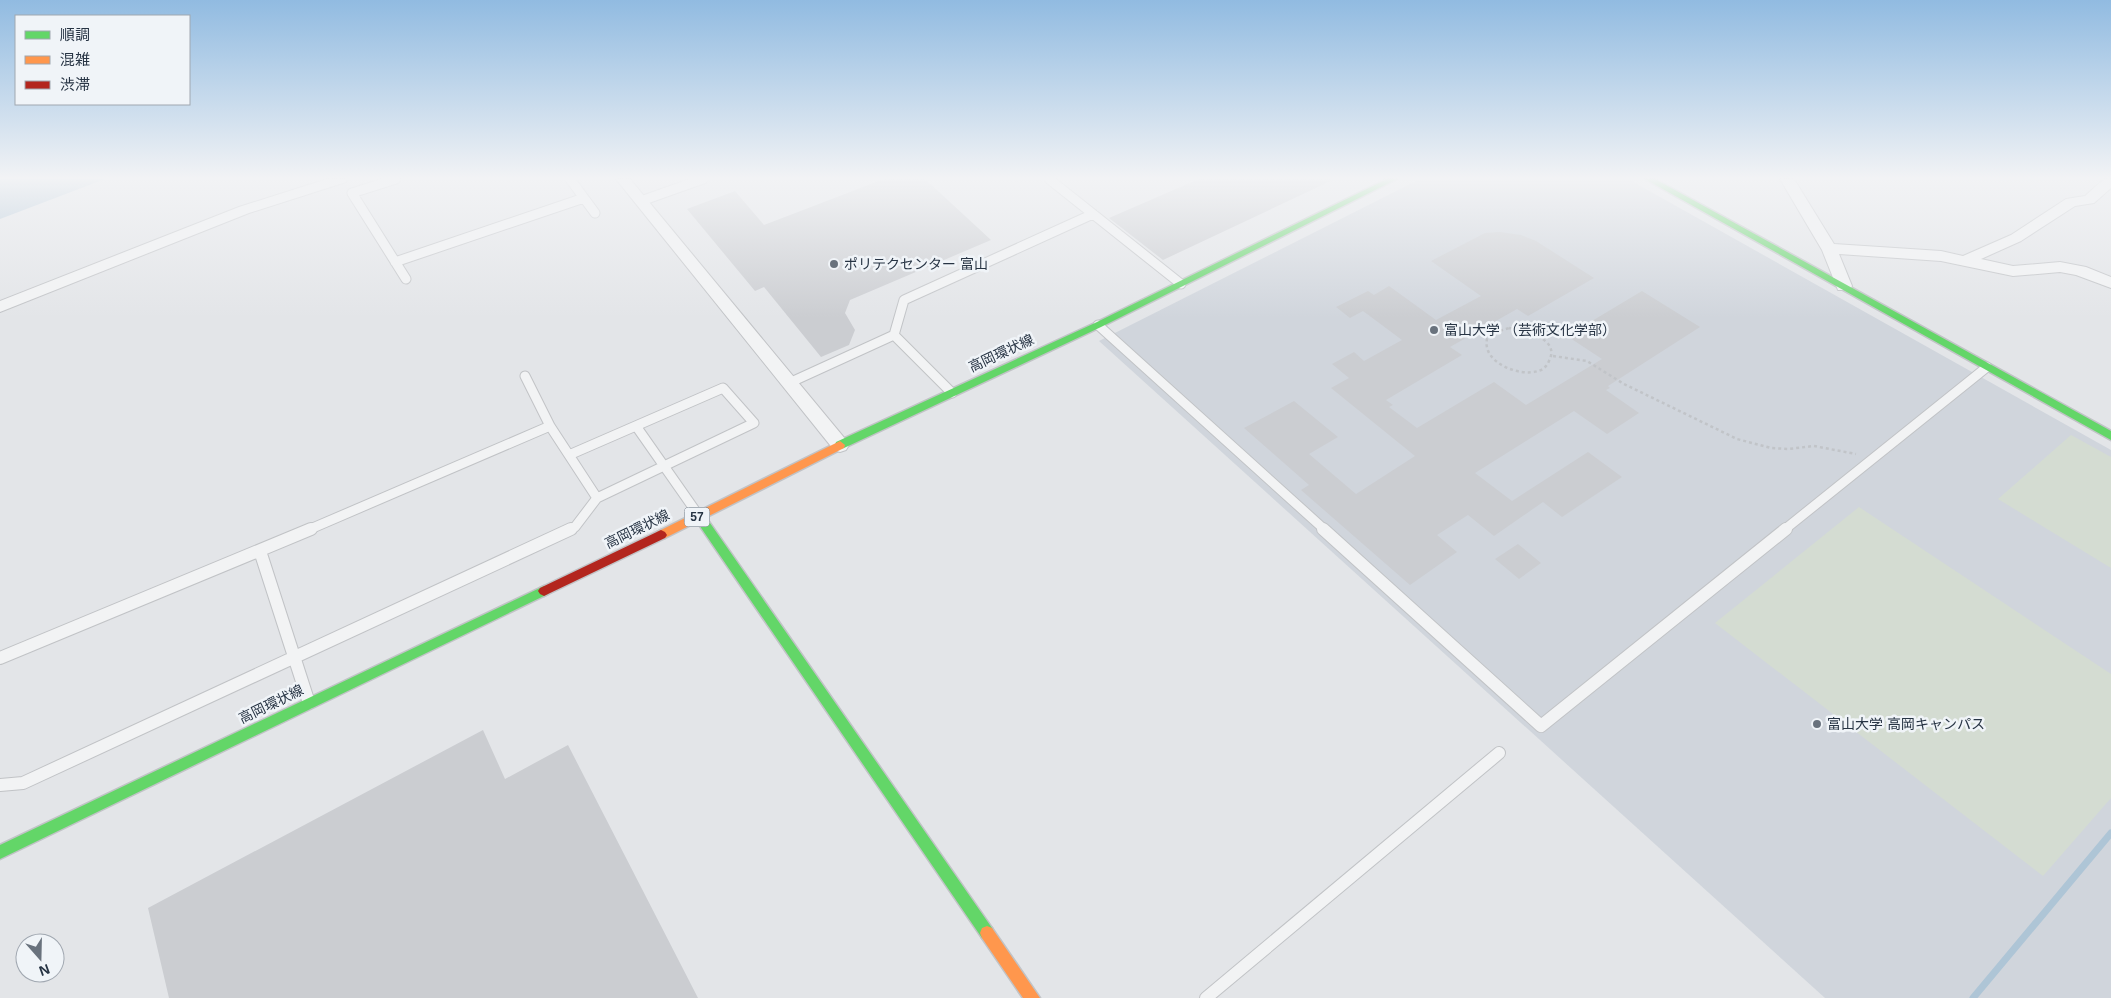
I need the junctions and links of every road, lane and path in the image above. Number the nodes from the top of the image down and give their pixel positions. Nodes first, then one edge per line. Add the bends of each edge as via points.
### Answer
1 (205, 226) edge
2 (372, 226) edge
3 (503, 226) edge
4 (661, 226) edge
5 (1068, 226) edge
6 (1108, 226) edge
7 (1298, 226) edge
8 (1734, 226) edge
9 (1815, 226) edge
10 (2035, 226) edge
11 (1829, 248) junction
12 (1967, 260) junction
13 (395, 262) junction
14 (406, 279) dead end
15 (2111, 283) edge
16 (1181, 284) junction
17 (1844, 286) junction
18 (0, 307) edge
19 (1098, 325) junction
20 (894, 335) junction
21 (1553, 356) junction
22 (1987, 367) junction
23 (525, 376) dead end
24 (789, 383) junction
25 (952, 393) junction
26 (550, 426) junction
27 (636, 426) junction
28 (2111, 436) edge
29 (840, 445) junction
30 (569, 455) junction
31 (1871, 460) junction
32 (664, 466) junction
33 (597, 498) junction
34 (699, 516) junction
35 (260, 551) junction
36 (294, 657) junction
37 (0, 658) edge
38 (309, 702) junction
39 (1499, 753) dead end
40 (0, 785) edge
41 (0, 852) edge
42 (1032, 998) edge
43 (1206, 998) edge

1 - 18 street
2 - 13 lane
3 - 13 lane
4 - 24 street
5 - 20 lane via 904,300
6 - 16 lane
7 - 16 main road, 高岡環状線 / 57
8 - 17 main road
9 - 11 street
10 - 12 street via 2016,238
11 - 12 street
11 - 17 street
12 - 15 street via 2012,271 2080,270
13 - 14 lane
16 - 19 main road, 高岡環状線 / 57
17 - 22 main road
19 - 25 main road, 高岡環状線 / 57
19 - 31 lane via 1541,726
20 - 24 lane
20 - 25 lane
21 - 21 path via 1547,342 1519,328 1492,333 1486,345 1494,360 1519,371 1544,368 1551,363
21 - 31 path via 1587,361 1624,384 1737,439 1771,448 1814,446 1841,450
22 - 28 main road
22 - 31 lane
23 - 26 lane
24 - 29 street
25 - 29 main road, 高岡環状線 / 57
26 - 30 lane
26 - 35 lane
27 - 30 lane
27 - 32 lane
27 - 32 lane via 723,388 754,423
29 - 34 main road, 高岡環状線 / 57
30 - 33 lane
32 - 33 lane
32 - 34 lane
33 - 36 lane via 575,526
34 - 38 main road, 高岡環状線 / 57
34 - 42 main road
35 - 36 lane
35 - 37 lane
36 - 38 lane
36 - 40 lane via 23,783
38 - 41 main road, 高岡環状線 / 57
39 - 43 lane

